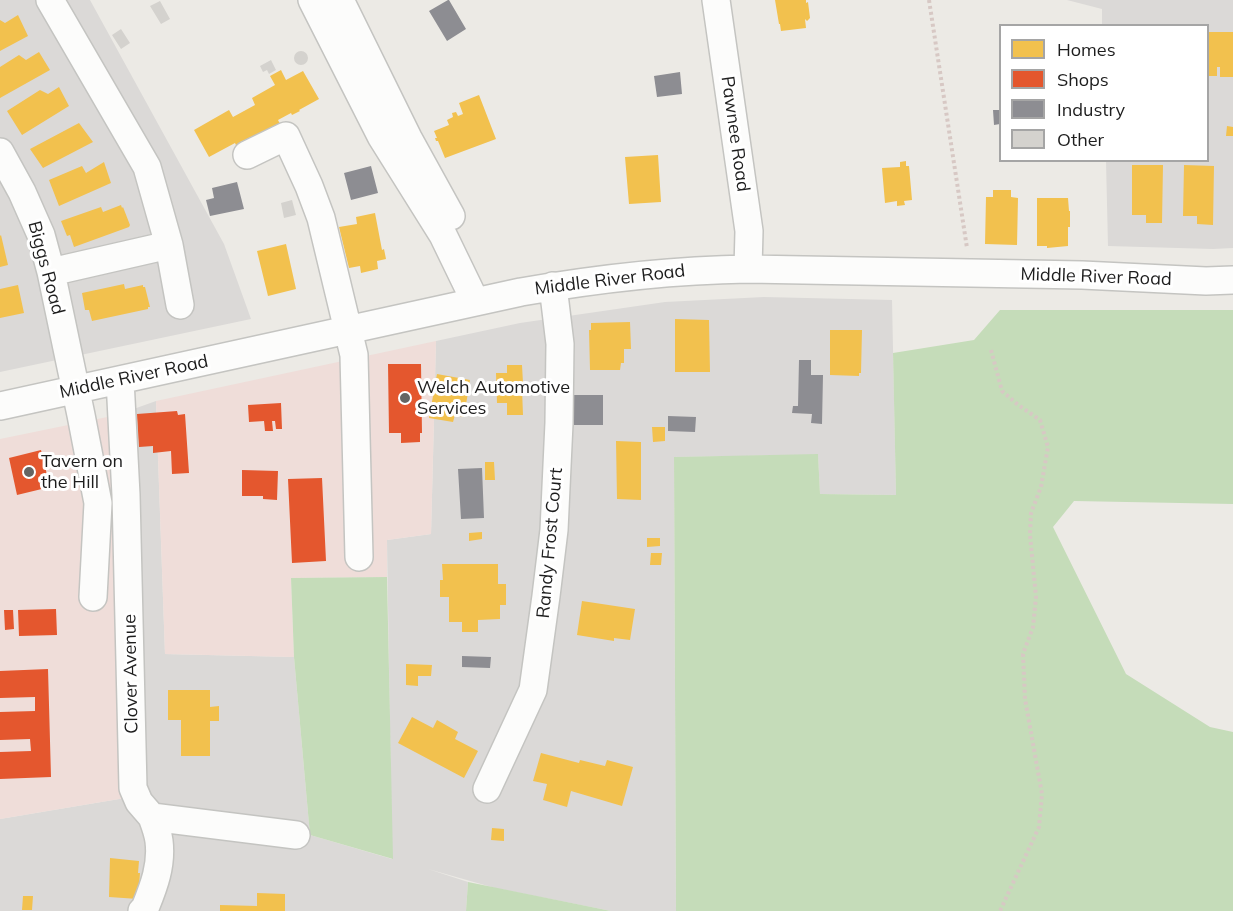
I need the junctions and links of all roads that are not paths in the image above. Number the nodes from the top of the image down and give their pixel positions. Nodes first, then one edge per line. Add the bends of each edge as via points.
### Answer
1 (50, 0) edge
2 (312, 0) edge
3 (340, 0) edge
4 (716, 0) edge
5 (0, 152) edge
6 (248, 155) dead end
7 (169, 245) junction
8 (748, 269) junction
9 (51, 272) junction
10 (1233, 280) edge
11 (553, 286) junction
12 (484, 299) junction
13 (180, 305) dead end
14 (348, 330) junction
15 (120, 380) junction
16 (75, 390) junction
17 (0, 406) edge
18 (359, 557) dead end
19 (93, 597) dead end
20 (487, 789) dead end
21 (152, 817) junction
22 (296, 835) dead end
23 (142, 911) edge

1 - 7 street via 147,167
2 - 12 street via 381,136
3 - 12 street via 408,138 473,256
4 - 8 street, Pawnee Road via 749,231
5 - 9 street, Biggs Road via 41,235
6 - 14 street via 286,136 321,218
7 - 9 street
7 - 13 street
8 - 10 street, Middle River Road
8 - 11 street, Middle River Road via 669,272
9 - 16 street, Biggs Road
11 - 12 street, Middle River Road
11 - 20 street, Randy Frost Court via 560,344 559,423 554,530 546,596 533,690
12 - 14 street, Middle River Road
14 - 15 street, Middle River Road
14 - 18 street via 354,356
15 - 16 street, Middle River Road
15 - 21 street, Clover Avenue via 134,788
16 - 17 street, Middle River Road
16 - 19 street, Biggs Road via 98,503
21 - 22 street
21 - 23 street, Clover Avenue via 159,840 159,864 155,884

